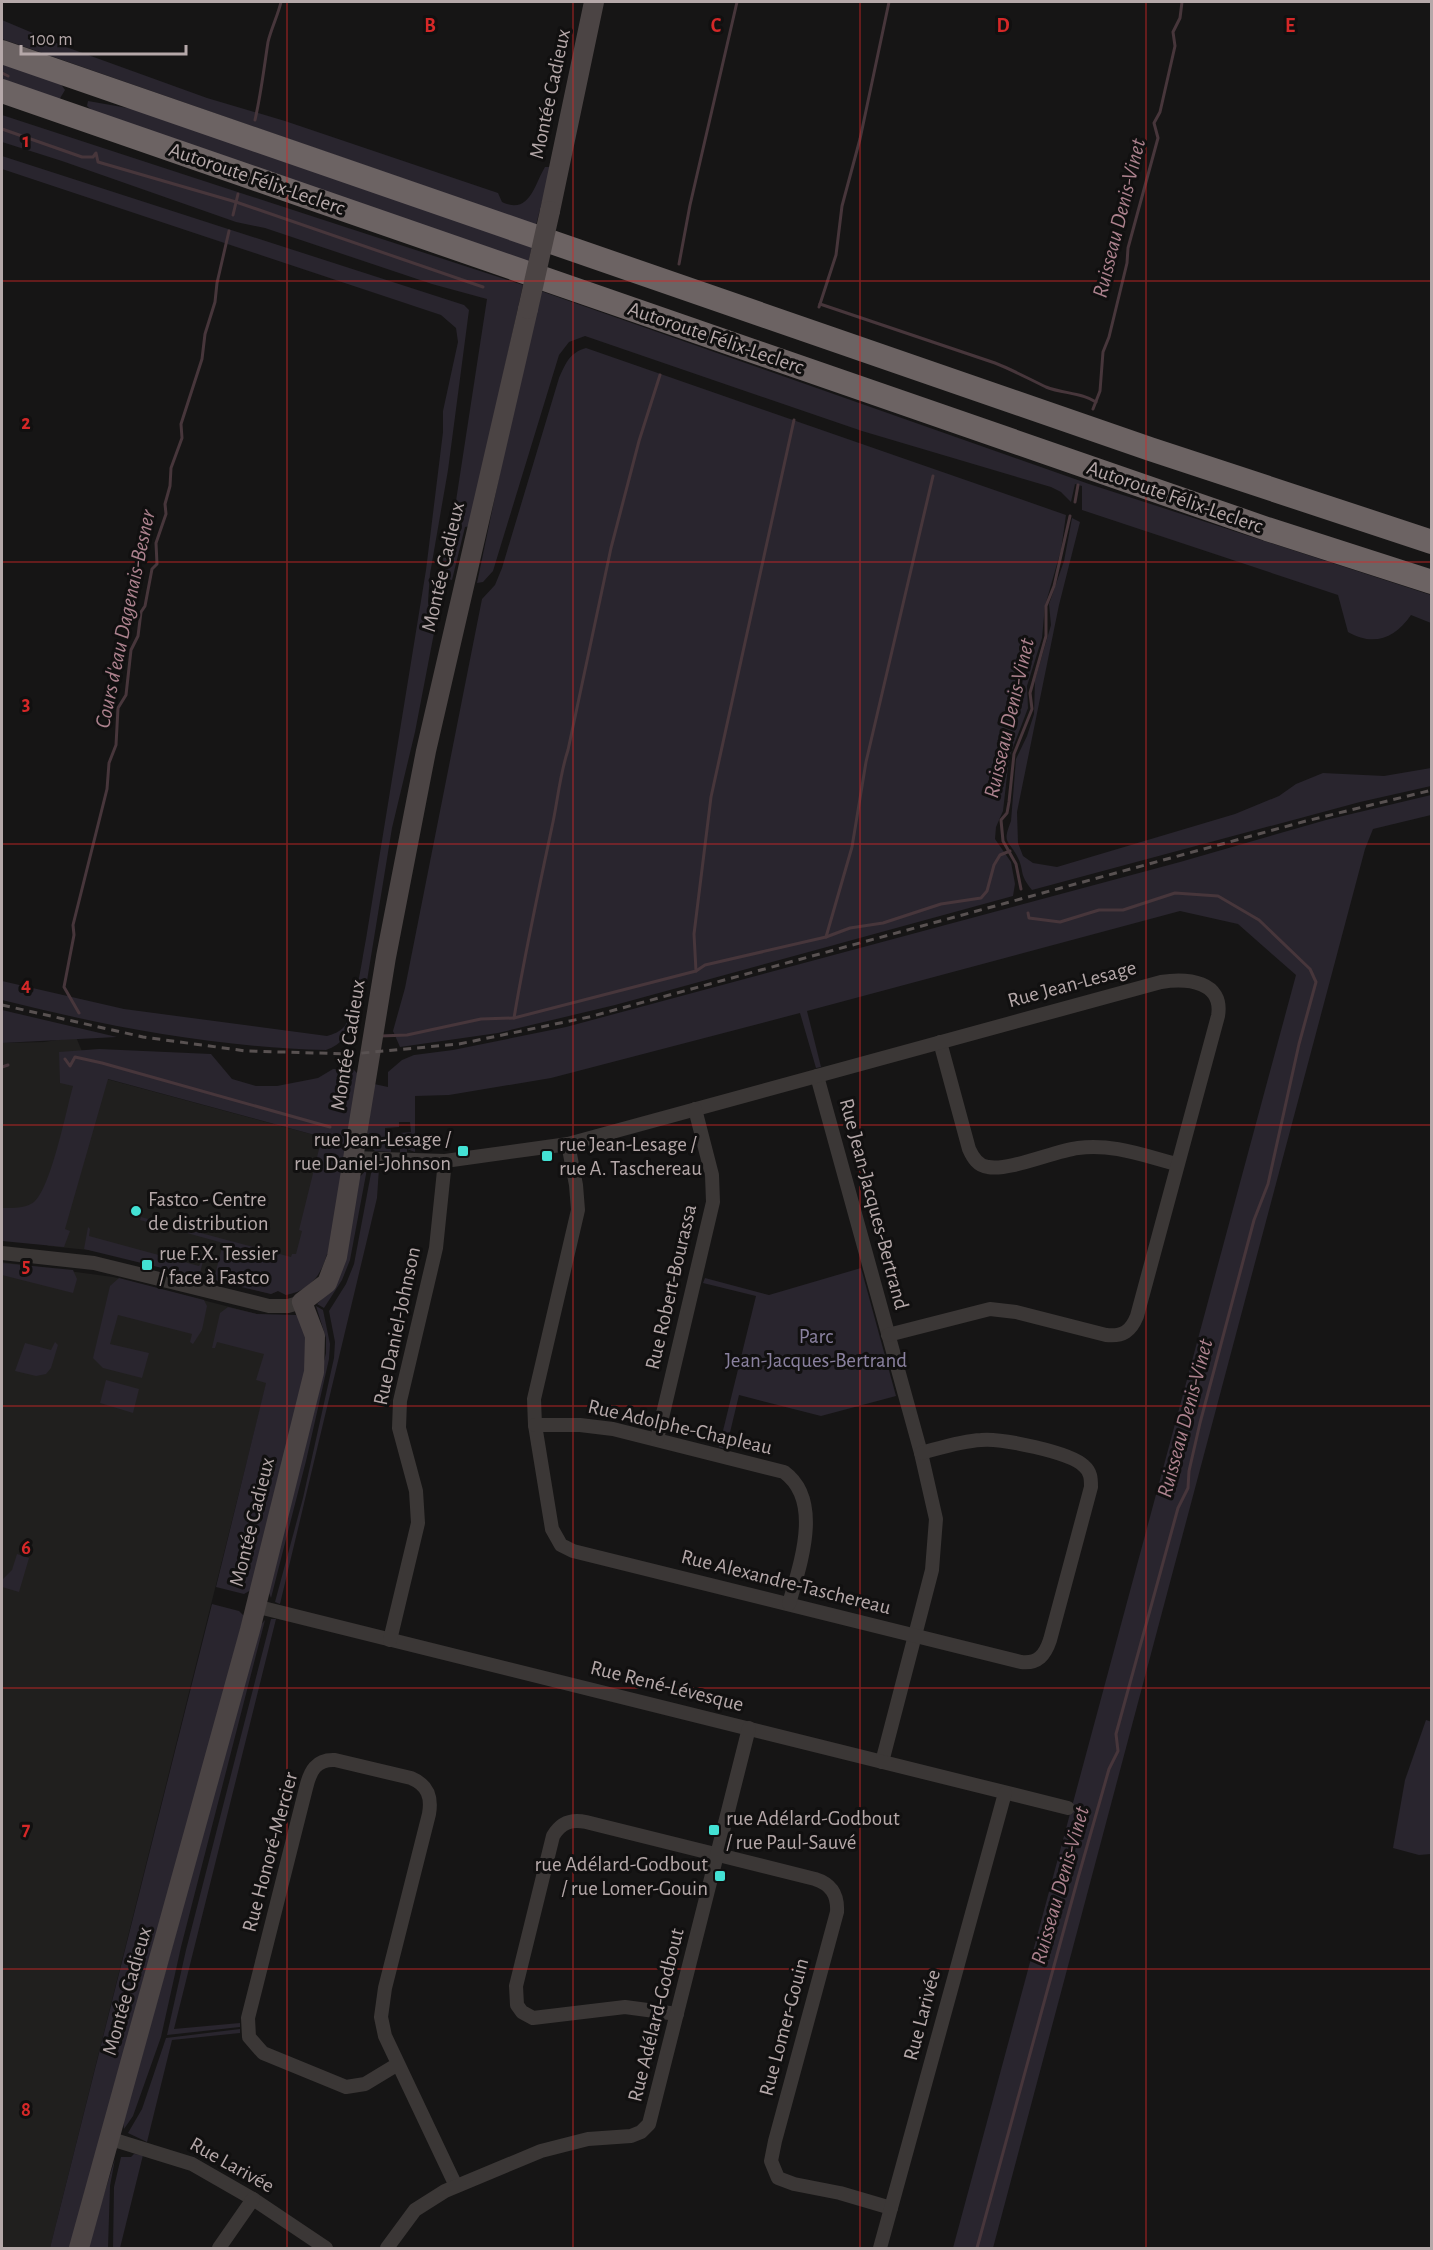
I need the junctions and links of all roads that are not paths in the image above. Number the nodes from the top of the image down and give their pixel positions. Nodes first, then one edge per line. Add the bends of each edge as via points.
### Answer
1 (594, 2) edge
2 (2, 52) edge
3 (2, 91) edge
4 (2, 99) edge
5 (69, 115) junction
6 (1431, 542) edge
7 (1431, 582) edge
8 (940, 1042) junction
9 (817, 1076) junction
10 (695, 1109) junction
11 (568, 1144) junction
12 (353, 1158) junction
13 (445, 1161) junction
14 (1177, 1164) junction
15 (2, 1253) edge
16 (302, 1302) junction
17 (888, 1335) junction
18 (535, 1425) junction
19 (657, 1439) junction
20 (921, 1453) junction
21 (789, 1604) junction
22 (255, 1606) junction
23 (915, 1635) junction
24 (390, 1640) junction
25 (749, 1728) junction
26 (882, 1762) junction
27 (1005, 1793) junction
28 (1068, 1808) dead end
29 (717, 1855) junction
30 (677, 2014) junction
31 (398, 2064) junction
32 (108, 2138) junction
33 (456, 2186) junction
34 (253, 2199) junction
35 (891, 2208) junction
36 (79, 2248) edge
37 (219, 2248) edge
38 (326, 2248) edge
39 (387, 2248) edge
40 (880, 2248) edge

1 - 12 street, Montée Cadieux, bridge via 426,751
2 - 6 highway, Autoroute Félix-Leclerc via 1161,453
3 - 5 highway, Autoroute Félix-Leclerc
4 - 5 highway
5 - 7 highway, Autoroute Félix-Leclerc
8 - 9 street, Rue Jean-Lesage
8 - 14 street via 969,1149 983,1166 1000,1167 1089,1147 1124,1150
8 - 14 street, Rue Jean-Lesage via 1161,981 1186,980 1206,985 1216,995 1219,1010
9 - 10 street, Rue Jean-Lesage
9 - 17 street, Rue Jean-Jacques-Bertrand
10 - 11 street, Rue Jean-Lesage
10 - 19 street, Rue Robert-Bourassa via 712,1175 714,1202
11 - 13 street, Rue Jean-Lesage
11 - 18 street, Rue Alexandre-Taschereau via 578,1210 534,1392
12 - 13 street, Rue Jean-Lesage
12 - 16 street, Montée Cadieux via 334,1268 322,1289
13 - 24 street, Rue Daniel-Johnson via 436,1248 400,1401 399,1428 416,1491 418,1523
14 - 17 street, Rue Jean-Lesage via 1137,1316 1126,1332 1106,1335 990,1309
15 - 16 street via 94,1263 269,1306
16 - 22 street, Montée Cadieux via 315,1336 316,1363
17 - 20 street, Rue Jean-Jacques-Bertrand
18 - 19 street, Rue Adolphe-Chapleau via 599,1427
18 - 21 street, Rue Alexandre-Taschereau via 552,1529 561,1545
19 - 21 street, Rue Adolphe-Chapleau via 779,1471 793,1480 807,1529
20 - 23 street, Rue Jean-Jacques-Bertrand via 934,1506 936,1545
20 - 23 street, Rue Alexandre-Taschereau via 972,1441 1009,1441 1077,1461 1087,1469 1091,1483 1043,1656 1021,1662
21 - 23 street, Rue Alexandre-Taschereau
22 - 24 street, Rue René-Lévesque
22 - 32 street, Montée Cadieux via 144,2022
23 - 26 street, Rue Jean-Jacques-Bertrand
24 - 25 street, Rue René-Lévesque
25 - 26 street, Rue René-Lévesque
25 - 29 street, Rue Adélard-Godbout
26 - 27 street, Rue René-Lévesque
27 - 28 street, Rue René-Lévesque
27 - 35 street, Rue Larivée
29 - 30 street, Rue Adélard-Godbout
29 - 30 street via 578,1820 561,1826 552,1841 515,1992 519,2009 529,2017 625,2007
29 - 35 street, Rue Lomer-Gouin via 820,1880 831,1888 837,1900 771,2156 773,2171 787,2182
30 - 33 street, Rue Adélard-Godbout via 652,2118 641,2132 552,2148
31 - 31 street, Rue Honoré-Mercier via 383,2030 381,2009 429,1814 429,1795 411,1779 326,1760 314,1767 306,1788 248,2018 249,2037 263,2053 346,2087 365,2084
31 - 33 street, Rue Honoré-Mercier
32 - 34 street, Rue Larivée via 180,2159
32 - 36 street, Montée Cadieux
33 - 39 street, Rue Adélard-Godbout via 415,2210
34 - 37 street
34 - 38 street, Rue Larivée
35 - 40 street, Rue Larivée

